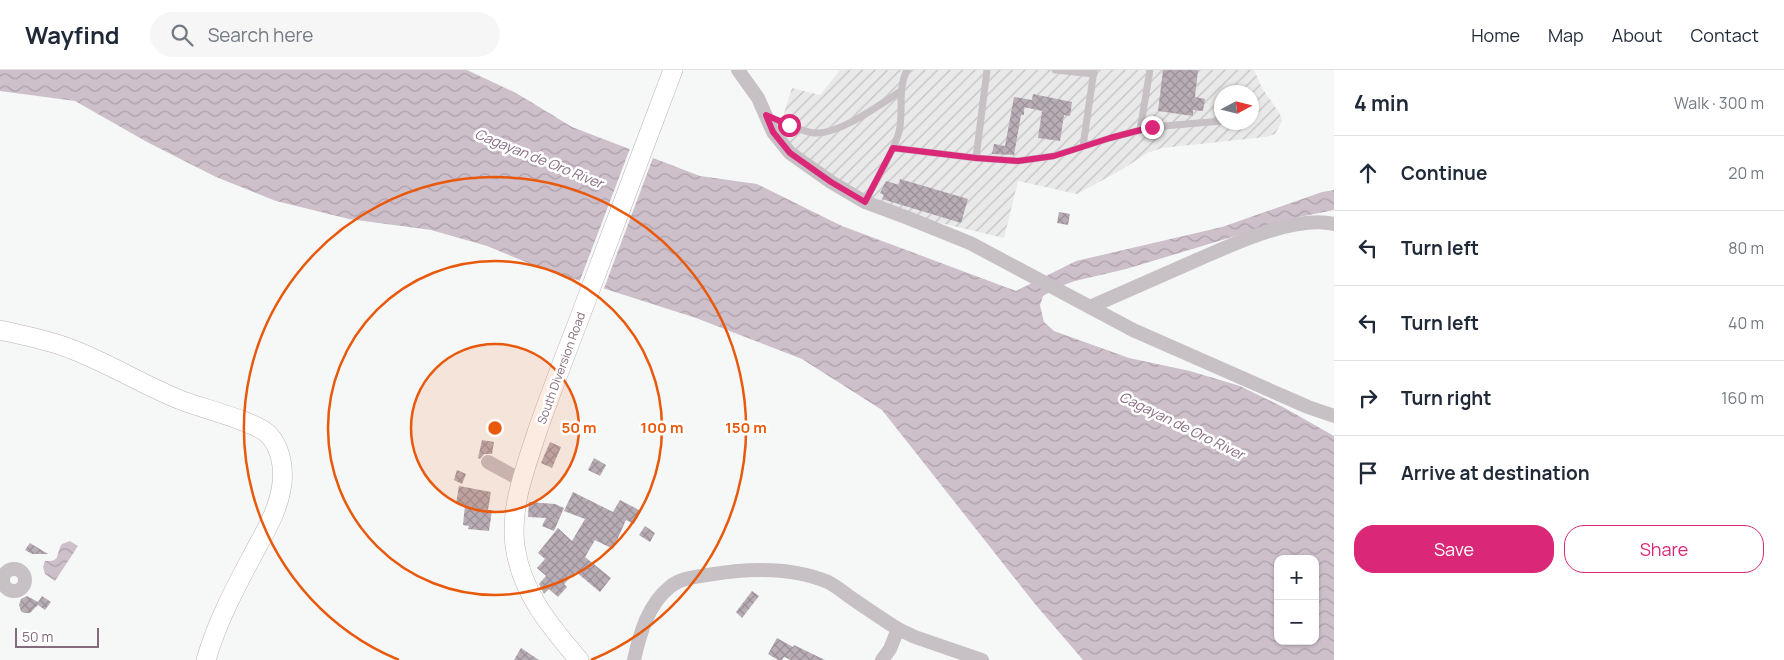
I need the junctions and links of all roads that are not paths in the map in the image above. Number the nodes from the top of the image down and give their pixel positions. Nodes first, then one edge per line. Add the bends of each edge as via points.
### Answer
1 (673, 70) edge
2 (738, 70) edge
3 (907, 70) edge
4 (987, 70) edge
5 (1054, 70) edge
6 (1150, 70) edge
7 (1094, 72) edge
8 (901, 91) junction
9 (766, 115) junction
10 (1214, 121) edge
11 (1140, 130) junction
12 (1083, 146) junction
13 (893, 148) junction
14 (976, 158) junction
15 (865, 202) junction
16 (1334, 224) edge
17 (1086, 305) junction
18 (0, 330) edge
19 (1334, 416) edge
20 (488, 462) dead end
21 (521, 480) junction
22 (898, 629) junction
23 (206, 660) edge
24 (579, 660) edge
25 (634, 660) edge
26 (882, 660) edge
27 (982, 660) edge

1 - 21 main road, South Diversion Road via 546,405
2 - 9 street
3 - 8 lane
4 - 14 lane
5 - 7 lane
6 - 11 lane
7 - 12 lane
8 - 9 lane via 830,132 813,133
8 - 13 lane via 901,123
9 - 15 street via 773,132 790,153
10 - 11 lane
11 - 12 lane
12 - 14 lane via 1037,160
13 - 14 lane
13 - 15 lane
15 - 17 street via 970,243
16 - 17 street via 1290,226 1254,236
17 - 19 street via 1133,330
18 - 23 main road via 63,346 181,400 254,425 276,444 283,473 278,502 231,596
20 - 21 street
21 - 24 main road, South Diversion Road via 514,514 515,547 521,572 537,607
22 - 25 street via 829,583 803,574 745,570 687,578 672,586 647,616
22 - 26 street
22 - 27 street

